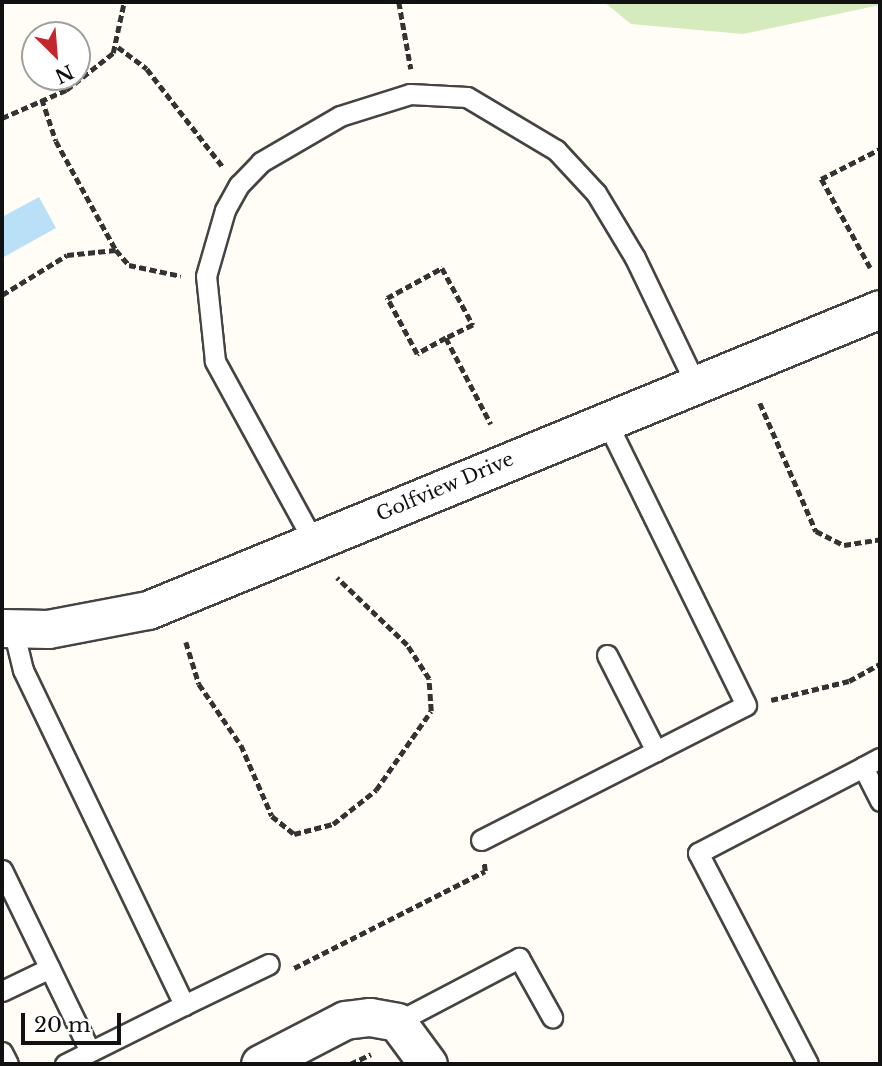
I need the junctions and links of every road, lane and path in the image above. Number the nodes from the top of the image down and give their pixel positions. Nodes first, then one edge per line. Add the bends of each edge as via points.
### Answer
1 (124, 2) edge
2 (399, 2) edge
3 (412, 46) dead end
4 (118, 47) junction
5 (42, 100) junction
6 (2, 118) edge
7 (208, 147) dead end
8 (880, 149) edge
9 (116, 250) junction
10 (870, 268) dead end
11 (155, 275) dead end
12 (2, 295) edge
13 (880, 309) edge
14 (446, 338) junction
15 (696, 386) junction
16 (760, 403) dead end
17 (606, 420) junction
18 (491, 424) dead end
19 (880, 539) edge
20 (315, 544) junction
21 (337, 578) dead end
22 (7, 629) edge
23 (186, 642) dead end
24 (607, 655) dead end
25 (880, 664) edge
26 (746, 705) junction
27 (656, 751) junction
28 (871, 762) edge
29 (880, 801) edge
30 (481, 840) joint
31 (2, 870) edge
32 (270, 964) joint
33 (50, 968) junction
34 (2, 991) edge
35 (184, 1005) junction
36 (552, 1017) dead end
37 (397, 1022) junction
38 (2, 1052) edge
39 (90, 1052) junction
40 (8, 1064) edge
41 (65, 1064) edge
42 (260, 1064) edge
43 (428, 1064) edge
44 (808, 1064) edge

1 - 4 path
2 - 3 path
4 - 5 path via 80,81
4 - 7 path via 147,69
5 - 6 path
5 - 9 path via 56,141
8 - 10 path via 821,179
9 - 11 path via 129,265
9 - 12 path via 67,255
13 - 15 street, Golfview Drive
14 - 14 path via 472,325 442,268 387,298 417,354
14 - 18 path
15 - 17 street, Golfview Drive
15 - 20 lane via 628,247 596,193 556,150 467,97 410,94 340,116 261,162 239,185 206,276 215,361
16 - 19 path via 816,531 844,545
17 - 20 street, Golfview Drive
17 - 26 lane
20 - 22 street, Golfview Drive via 148,610 99,623
21 - 23 path via 407,645 429,679 431,710 376,790 333,824 294,834 272,816 241,745 198,684
22 - 35 lane
24 - 27 lane
25 - 26 path via 849,681
26 - 27 lane
27 - 30 lane
28 - 29 lane
28 - 44 lane via 698,853
30 - 32 path via 485,871 289,970
31 - 33 lane
32 - 35 lane
33 - 34 lane
33 - 39 lane
35 - 39 lane
36 - 37 lane via 519,958
37 - 42 street via 345,1020
37 - 43 street
38 - 40 lane
39 - 41 lane

